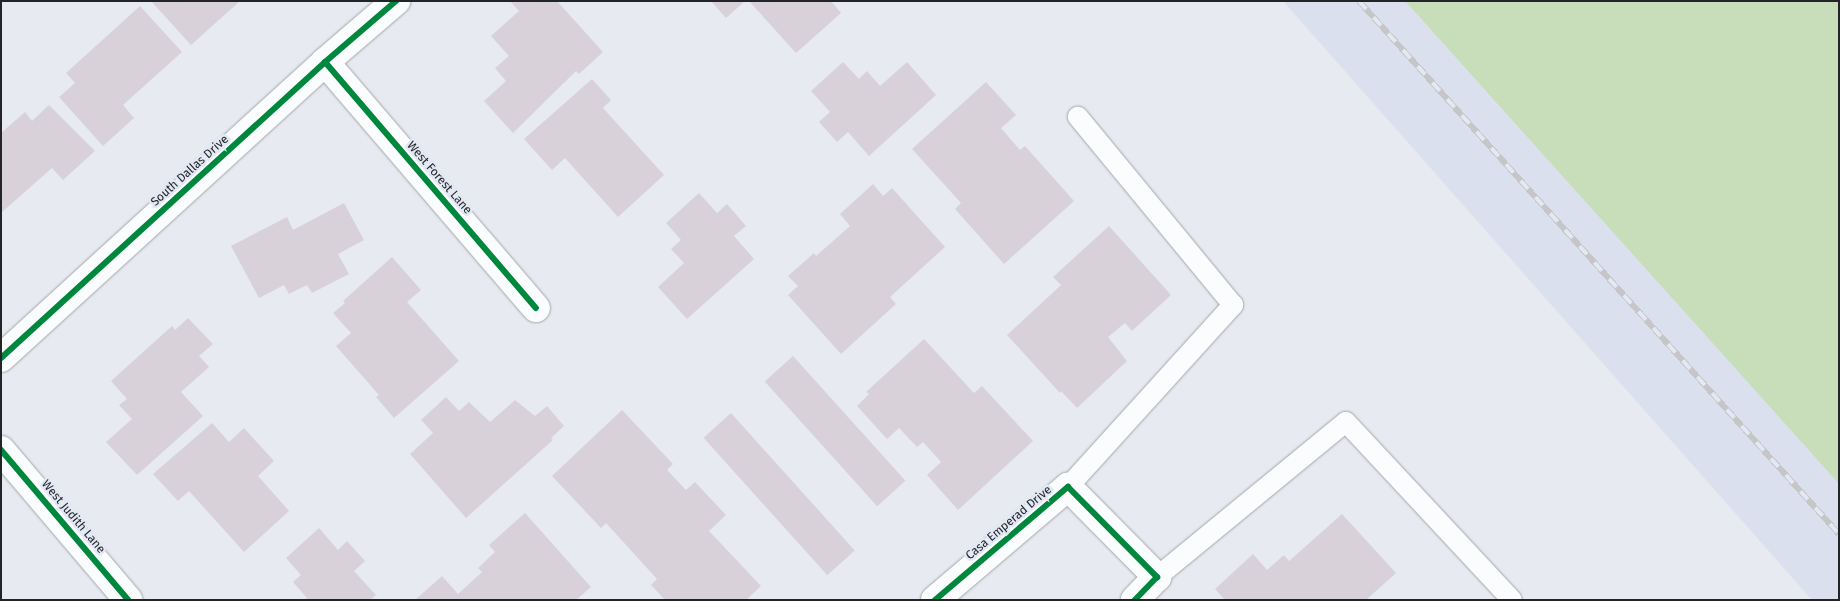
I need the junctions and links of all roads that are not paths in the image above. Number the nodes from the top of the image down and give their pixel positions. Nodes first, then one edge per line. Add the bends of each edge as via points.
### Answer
1 (396, 1) edge
2 (325, 62) junction
3 (1078, 117) dead end
4 (536, 308) dead end
5 (1, 358) edge
6 (1, 450) edge
7 (1068, 487) junction
8 (1157, 577) junction
9 (128, 600) edge
10 (935, 600) edge
11 (1135, 600) edge
12 (1512, 600) edge

1 - 2 street, South Dallas Drive
2 - 4 street, West Forest Lane
2 - 5 street, South Dallas Drive
3 - 7 lane via 1233,305
6 - 9 street, West Judith Lane
7 - 8 street, Casa Emperad Drive
7 - 10 street, Casa Emperad Drive
8 - 11 street
8 - 12 lane via 1346,422

